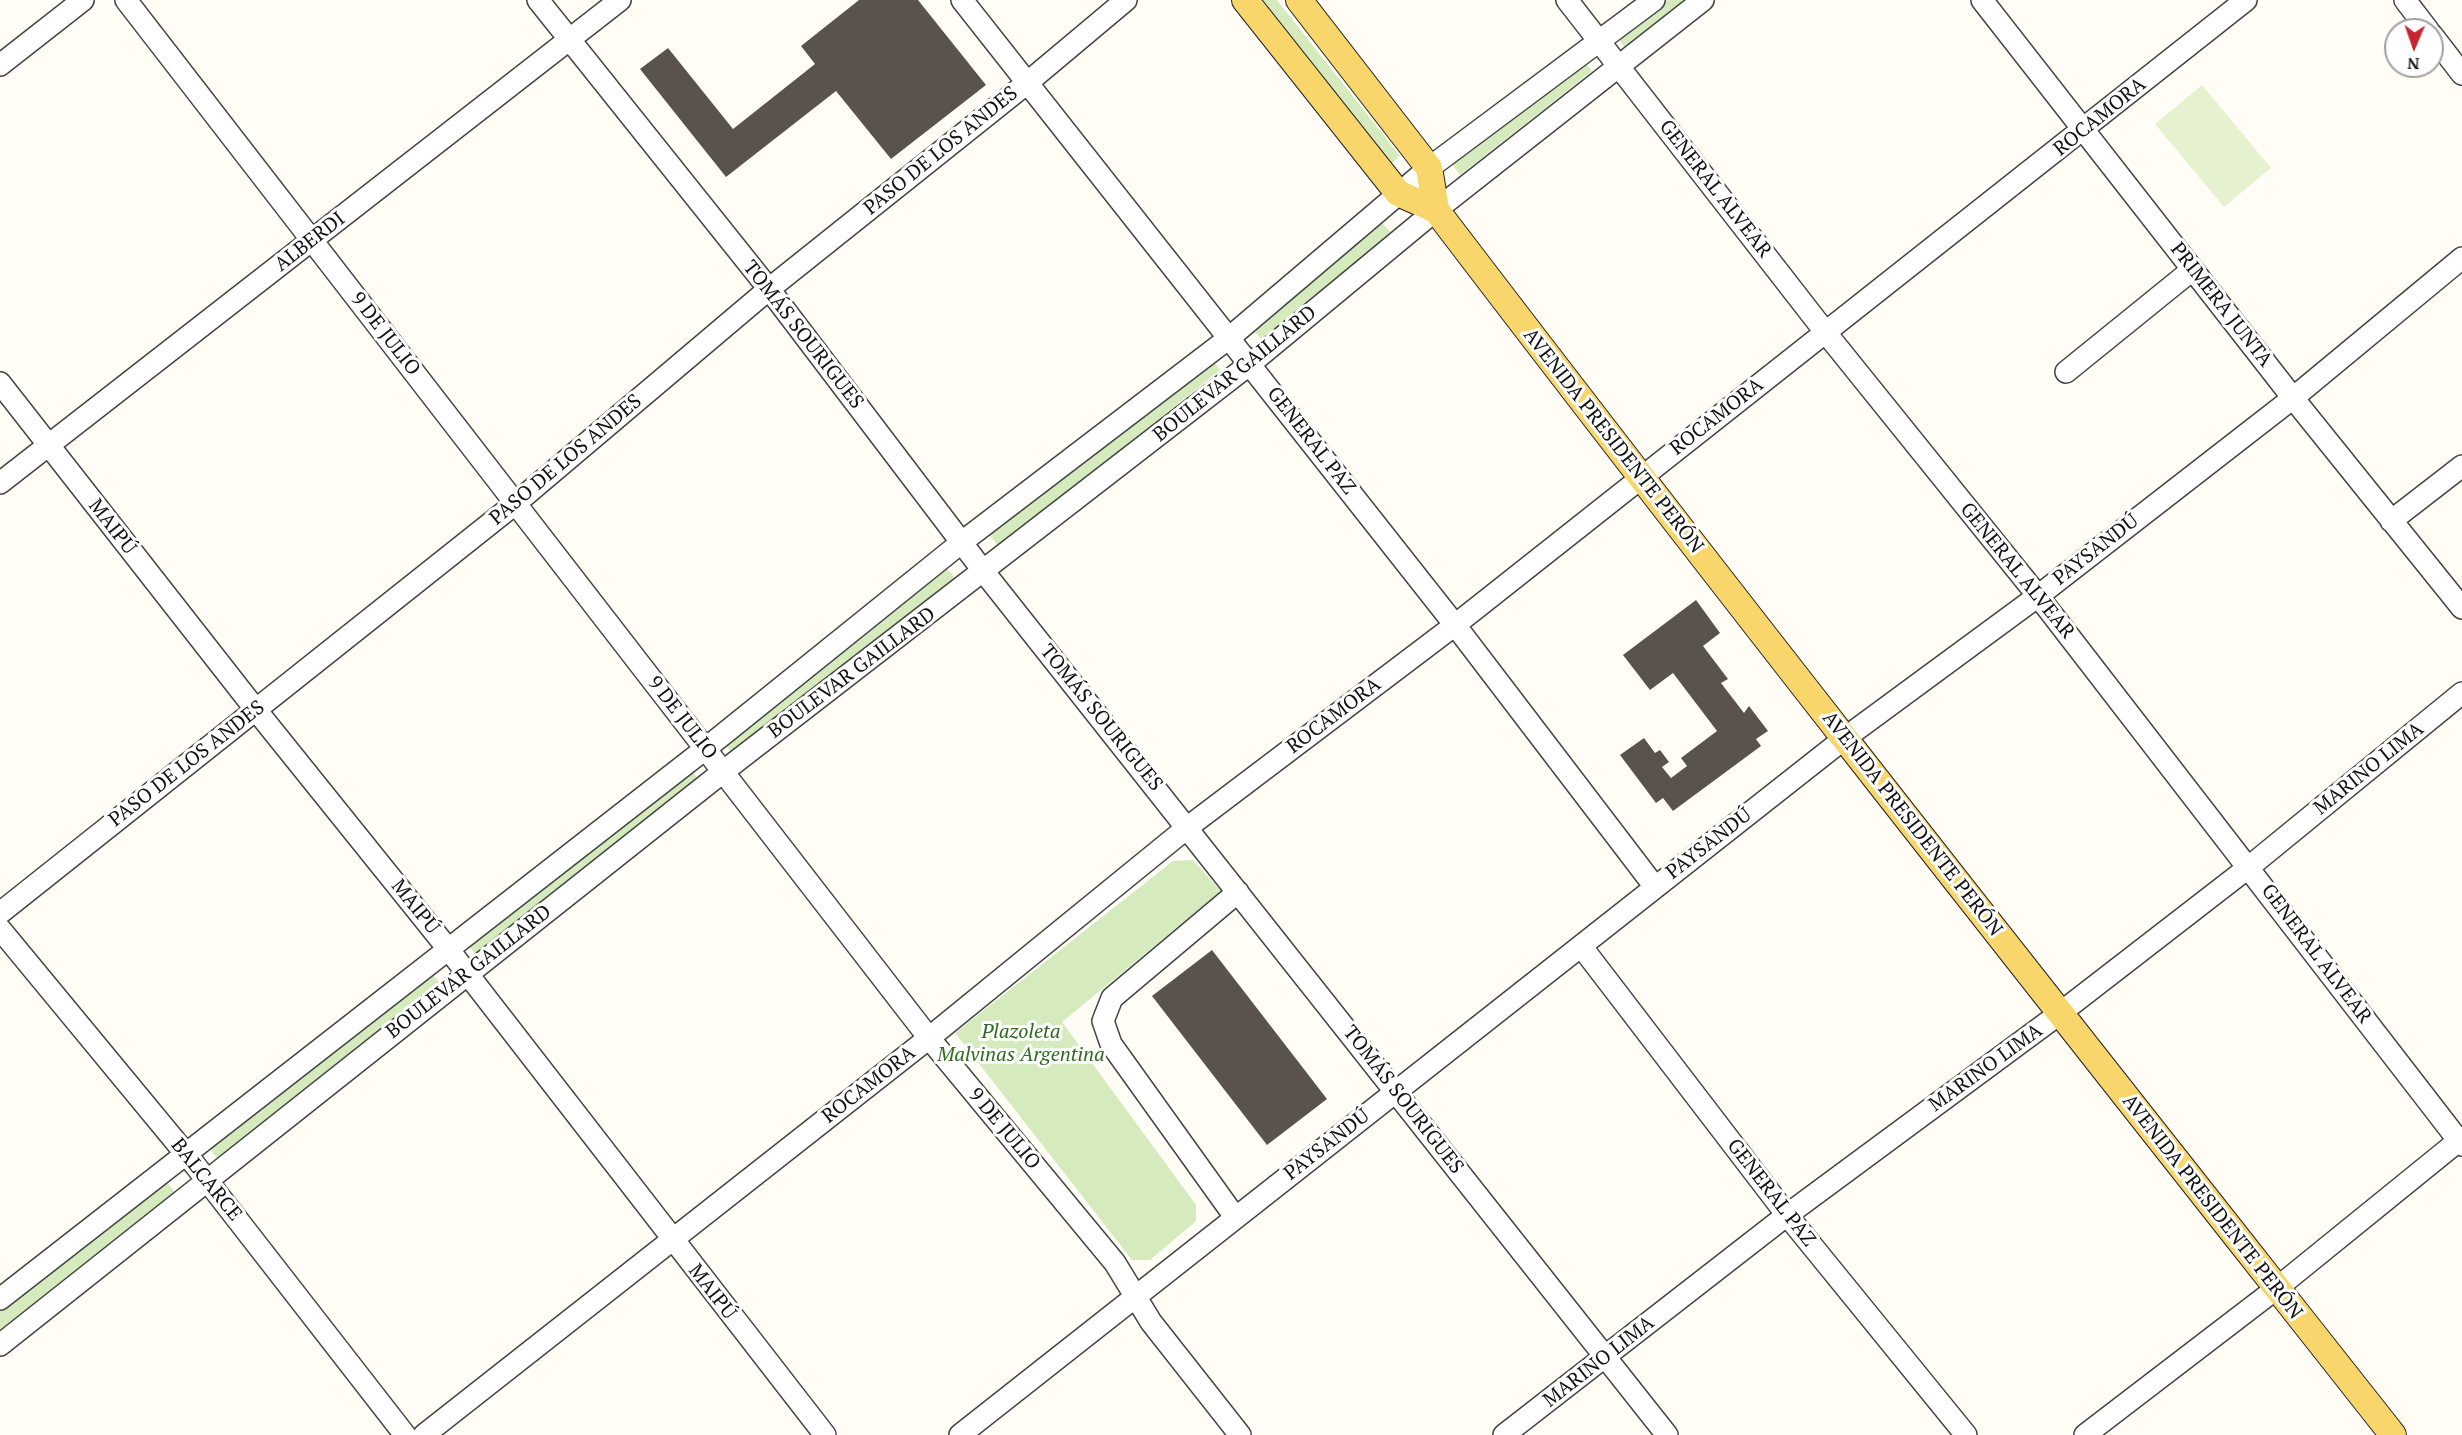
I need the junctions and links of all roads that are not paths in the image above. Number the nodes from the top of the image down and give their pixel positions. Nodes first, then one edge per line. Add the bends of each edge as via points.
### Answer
1 (83, 0) edge
2 (126, 0) edge
3 (538, 0) edge
4 (620, 0) edge
5 (962, 0) edge
6 (1126, 0) edge
7 (1245, 0) edge
8 (1299, 0) edge
9 (1567, 0) edge
10 (1654, 0) edge
11 (1703, 0) edge
12 (1982, 0) edge
13 (2246, 0) edge
14 (2405, 0) edge
15 (2419, 18) edge
16 (569, 39) junction
17 (1599, 42) junction
18 (2444, 51) edge
19 (1619, 64) junction
20 (0, 65) edge
21 (2462, 74) edge
22 (1027, 83) junction
23 (2084, 131) junction
24 (1429, 168) junction
25 (1398, 193) junction
26 (1436, 210) junction
27 (312, 240) junction
28 (2462, 258) edge
29 (2192, 270) junction
30 (769, 289) junction
31 (1826, 333) junction
32 (1229, 338) junction
33 (1250, 364) junction
34 (2066, 372) dead end
35 (0, 383) edge
36 (2293, 398) junction
37 (49, 445) junction
38 (2462, 466) edge
39 (1640, 477) junction
40 (0, 483) edge
41 (516, 503) junction
42 (2391, 520) junction
43 (962, 542) junction
44 (984, 572) junction
45 (2038, 596) junction
46 (2462, 608) edge
47 (1455, 625) junction
48 (2462, 693) edge
49 (256, 710) junction
50 (1845, 738) junction
51 (705, 749) junction
52 (724, 771) junction
53 (1188, 827) junction
54 (2249, 867) junction
55 (1655, 887) junction
56 (1238, 892) junction
57 (0, 913) edge
58 (0, 929) edge
59 (1581, 946) junction
60 (449, 950) junction
61 (466, 975) junction
62 (2059, 1014) junction
63 (929, 1038) junction
64 (1396, 1091) junction
65 (2461, 1141) edge
66 (185, 1152) junction
67 (207, 1180) junction
68 (1787, 1215) junction
69 (1235, 1217) junction
70 (672, 1240) junction
71 (2277, 1288) junction
72 (1136, 1295) junction
73 (0, 1299) edge
74 (0, 1345) edge
75 (1606, 1356) junction
76 (405, 1435) edge
77 (424, 1435) edge
78 (825, 1435) edge
79 (960, 1435) edge
80 (1240, 1435) edge
81 (1504, 1435) edge
82 (1667, 1435) edge
83 (1966, 1435) edge
84 (2085, 1435) edge
85 (2393, 1435) edge

1 - 20 street
2 - 27 street, 9 DE JULIO
3 - 16 street, TOMÁS SOURIGUES
4 - 16 street, ALBERDI
5 - 22 street, GENERAL PAZ
6 - 22 street, PASO DE LOS ANDES
7 - 25 main road, AVENIDA PRESIDENTE PERÓN
8 - 24 main road, AVENIDA PRESIDENTE PERÓN
9 - 17 street, GENERAL ALVEAR
10 - 17 street, BOULEVAR GAILLARD
11 - 19 street, BOULEVAR GAILLARD
12 - 23 street, PRIMERA JUNTA
13 - 23 street, ROCAMORA
14 - 15 street
16 - 27 street, ALBERDI
16 - 30 street, TOMÁS SOURIGUES
17 - 19 street, GENERAL ALVEAR
17 - 24 street, BOULEVAR GAILLARD
18 - 21 street
19 - 26 street, BOULEVAR GAILLARD
19 - 31 street, GENERAL ALVEAR
22 - 30 street, PASO DE LOS ANDES
22 - 32 street, GENERAL PAZ
23 - 29 street, PRIMERA JUNTA
23 - 31 street, ROCAMORA
24 - 25 street, BOULEVAR GAILLARD
24 - 26 main road, AVENIDA PRESIDENTE PERÓN
25 - 26 main road, AVENIDA PRESIDENTE PERÓN
25 - 32 street, BOULEVAR GAILLARD
26 - 33 street, BOULEVAR GAILLARD
26 - 39 main road, AVENIDA PRESIDENTE PERÓN
27 - 37 street, ALBERDI
27 - 41 street, 9 DE JULIO
28 - 36 street, PAYSANDÚ
29 - 34 street
29 - 36 street, PRIMERA JUNTA
30 - 41 street, PASO DE LOS ANDES
30 - 43 street, TOMÁS SOURIGUES
31 - 39 street, ROCAMORA
31 - 45 street, GENERAL ALVEAR
32 - 33 street, GENERAL PAZ
32 - 43 street, BOULEVAR GAILLARD
33 - 44 street, BOULEVAR GAILLARD
33 - 47 street, GENERAL PAZ
35 - 37 street, MAIPÚ
36 - 42 street, PRIMERA JUNTA
36 - 45 street, PAYSANDÚ
37 - 40 street, ALBERDI
37 - 49 street, MAIPÚ
38 - 42 street
39 - 47 street, ROCAMORA
39 - 50 main road, AVENIDA PRESIDENTE PERÓN
41 - 49 street, PASO DE LOS ANDES
41 - 51 street, 9 DE JULIO
42 - 46 street, PRIMERA JUNTA
43 - 44 street, TOMÁS SOURIGUES
43 - 51 street, BOULEVAR GAILLARD
44 - 52 street, BOULEVAR GAILLARD
44 - 53 street, TOMÁS SOURIGUES
45 - 50 street, PAYSANDÚ
45 - 54 street, GENERAL ALVEAR
47 - 53 street, ROCAMORA
47 - 55 street, GENERAL PAZ
48 - 54 street, MARINO LIMA
49 - 57 street, PASO DE LOS ANDES
49 - 60 street, MAIPÚ
50 - 55 street, PAYSANDÚ
50 - 62 main road, AVENIDA PRESIDENTE PERÓN
51 - 52 street, 9 DE JULIO
51 - 60 street, BOULEVAR GAILLARD
52 - 61 street, BOULEVAR GAILLARD
52 - 63 street, 9 DE JULIO
53 - 56 street, TOMÁS SOURIGUES
53 - 63 street, ROCAMORA
54 - 62 street, MARINO LIMA
54 - 65 street, GENERAL ALVEAR
55 - 59 street, PAYSANDÚ
56 - 64 street, TOMÁS SOURIGUES
56 - 69 street via 1112,998 1102,1021 1111,1044
58 - 66 street, BALCARCE
59 - 64 street, PAYSANDÚ
59 - 68 street, GENERAL PAZ
60 - 61 street, MAIPÚ
60 - 66 street, BOULEVAR GAILLARD
61 - 67 street, BOULEVAR GAILLARD
61 - 70 street, MAIPÚ
62 - 68 street, MARINO LIMA
62 - 71 main road, AVENIDA PRESIDENTE PERÓN
63 - 70 street, ROCAMORA
63 - 72 street, 9 DE JULIO via 1115,1263
64 - 69 street, PAYSANDÚ
64 - 75 street, TOMÁS SOURIGUES
65 - 71 street
66 - 67 street, BALCARCE
66 - 73 street, BOULEVAR GAILLARD
67 - 74 street, BOULEVAR GAILLARD
67 - 76 street, BALCARCE
68 - 75 street, MARINO LIMA
68 - 83 street, GENERAL PAZ
69 - 72 street, PAYSANDÚ
70 - 77 street, ROCAMORA
70 - 78 street, MAIPÚ
71 - 84 street
71 - 85 main road, AVENIDA PRESIDENTE PERÓN
72 - 79 street, PAYSANDÚ
72 - 80 street, 9 DE JULIO via 1151,1322
75 - 81 street, MARINO LIMA
75 - 82 street, TOMÁS SOURIGUES

